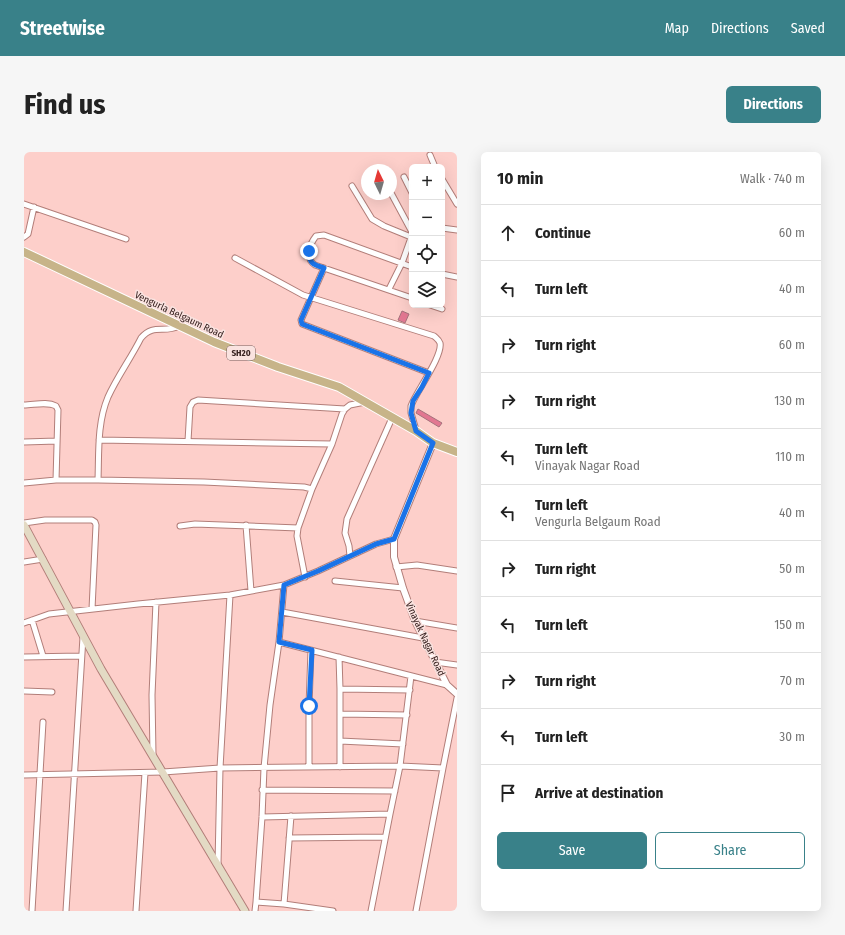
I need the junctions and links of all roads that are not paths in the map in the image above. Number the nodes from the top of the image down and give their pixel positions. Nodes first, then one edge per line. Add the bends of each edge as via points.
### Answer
1 (430, 155) dead end
2 (434, 164) edge
3 (404, 177) dead end
4 (445, 184) edge
5 (352, 186) dead end
6 (409, 187) edge
7 (394, 200) edge
8 (24, 204) edge
9 (457, 204) edge
10 (34, 207) junction
11 (445, 228) edge
12 (409, 229) edge
13 (457, 230) edge
14 (409, 234) edge
15 (412, 236) edge
16 (24, 237) edge
17 (126, 240) dead end
18 (24, 252) edge
19 (235, 258) dead end
20 (402, 263) junction
21 (409, 266) edge
22 (324, 268) junction
23 (445, 274) edge
24 (457, 276) edge
25 (389, 290) junction
26 (409, 297) edge
27 (312, 298) junction
28 (437, 308) edge
29 (442, 310) dead end
30 (179, 326) junction
31 (429, 373) junction
32 (366, 402) junction
33 (24, 405) edge
34 (345, 409) junction
35 (392, 418) junction
36 (416, 431) junction
37 (99, 440) junction
38 (57, 441) junction
39 (188, 441) junction
40 (24, 442) edge
41 (433, 443) junction
42 (332, 444) junction
43 (457, 452) edge
44 (56, 480) junction
45 (98, 480) junction
46 (24, 483) edge
47 (312, 489) junction
48 (24, 524) edge
49 (246, 525) junction
50 (180, 526) dead end
51 (298, 528) junction
52 (394, 539) junction
53 (350, 556) junction
54 (43, 559) junction
55 (24, 562) edge
56 (396, 567) junction
57 (457, 571) edge
58 (305, 577) junction
59 (335, 581) dead end
60 (284, 585) junction
61 (403, 588) junction
62 (251, 591) junction
63 (230, 595) junction
64 (156, 602) junction
65 (92, 609) junction
66 (70, 612) junction
67 (282, 612) junction
68 (32, 620) junction
69 (415, 621) junction
70 (24, 623) edge
71 (457, 628) edge
72 (83, 636) junction
73 (423, 638) junction
74 (279, 642) junction
75 (312, 650) junction
76 (43, 656) junction
77 (81, 656) junction
78 (24, 657) edge
79 (339, 657) junction
80 (435, 662) junction
81 (457, 665) edge
82 (412, 676) junction
83 (447, 685) junction
84 (340, 689) junction
85 (410, 690) junction
86 (24, 691) edge
87 (52, 692) dead end
88 (457, 694) edge
89 (457, 698) edge
90 (340, 714) junction
91 (406, 715) junction
92 (43, 722) dead end
93 (340, 741) junction
94 (403, 744) junction
95 (153, 758) junction
96 (400, 766) junction
97 (310, 767) junction
98 (340, 767) junction
99 (220, 768) junction
100 (264, 768) junction
101 (443, 768) junction
102 (163, 772) junction
103 (145, 773) junction
104 (40, 774) junction
105 (74, 774) junction
106 (24, 775) edge
107 (262, 790) junction
108 (395, 791) junction
109 (390, 814) junction
110 (291, 816) junction
111 (262, 817) junction
112 (289, 838) junction
113 (384, 838) junction
114 (218, 866) junction
115 (256, 902) junction
116 (284, 904) junction
117 (32, 911) edge
118 (66, 911) edge
119 (136, 911) edge
120 (245, 911) edge
121 (255, 911) edge
122 (333, 911) edge
123 (371, 911) edge
124 (416, 911) edge

1 - 2 street
3 - 6 street
4 - 9 street
5 - 14 street via 372,219
7 - 12 street
8 - 10 street
10 - 16 street via 28,234
10 - 17 street
11 - 13 street
15 - 20 street
18 - 30 main road, Vengurla Belgaum Road / SH20
19 - 27 street
20 - 21 street
20 - 22 street via 320,235 313,239 309,258 310,262
20 - 25 street
22 - 25 street
22 - 27 street
23 - 24 street
25 - 26 street
27 - 31 street via 301,320 304,325
27 - 31 street via 434,336 440,343 440,348
28 - 29 street
30 - 32 main road, Vengurla Belgaum Road / SH20 via 235,351 339,387
30 - 37 street via 173,329 151,330 141,338 108,398
31 - 36 street via 412,406 411,413
32 - 34 street via 350,405
32 - 35 main road, Vengurla Belgaum Road / SH20
33 - 38 street via 56,406
34 - 39 street via 198,400 190,407
34 - 42 street
35 - 36 main road, Vengurla Belgaum Road / SH20
35 - 53 street via 346,519 344,533
36 - 41 main road, Vengurla Belgaum Road / SH20
37 - 39 street
37 - 45 street
38 - 40 street
38 - 44 street
39 - 42 street
41 - 43 main road, Vengurla Belgaum Road / SH20
41 - 52 street, Vinayak Nagar Road
42 - 47 street
44 - 45 street
44 - 46 street
45 - 47 street via 204,482
47 - 51 street
48 - 54 main road
48 - 65 street via 45,520 95,522
49 - 50 street
49 - 51 street
49 - 62 street
51 - 58 street via 297,536
52 - 53 street
52 - 56 street, Vinayak Nagar Road
53 - 58 street
54 - 55 street
54 - 66 main road
56 - 57 street via 417,565
56 - 61 street, Vinayak Nagar Road
58 - 60 street
59 - 61 street
60 - 62 street
60 - 67 street
61 - 69 street, Vinayak Nagar Road
62 - 63 street
63 - 64 street
63 - 99 street
64 - 65 street
64 - 95 street via 152,695
65 - 66 street
66 - 68 street via 49,614
66 - 72 main road
67 - 73 street
67 - 74 street
68 - 70 street
68 - 76 street
69 - 71 street
69 - 73 street, Vinayak Nagar Road
72 - 77 street
72 - 95 main road
73 - 80 street, Vinayak Nagar Road
74 - 75 street
74 - 100 street
75 - 79 street
75 - 97 street via 309,706
76 - 77 street
76 - 78 street
77 - 105 street
79 - 82 street
79 - 84 street
80 - 81 street
80 - 83 street, Vinayak Nagar Road
82 - 83 street
82 - 85 street
83 - 88 street, Vinayak Nagar Road
84 - 85 street
84 - 90 street
85 - 91 street
86 - 87 street
89 - 101 street
90 - 91 street
90 - 93 street
91 - 94 street
92 - 104 street
93 - 94 street
93 - 98 street
94 - 96 street
95 - 102 main road
96 - 98 street
96 - 101 street
96 - 108 street
97 - 98 street
97 - 100 street
99 - 100 street
99 - 102 street
99 - 114 street
100 - 107 street
101 - 124 street
102 - 103 street
102 - 114 main road
103 - 105 street
103 - 119 street
104 - 105 street
104 - 106 street
104 - 117 street
105 - 118 street
107 - 108 street
107 - 111 street
108 - 109 street
109 - 110 street
109 - 113 street
110 - 111 street
110 - 112 street
111 - 115 street
112 - 113 street
112 - 116 street
113 - 123 street
114 - 120 main road
115 - 116 street
115 - 121 street
116 - 122 street

